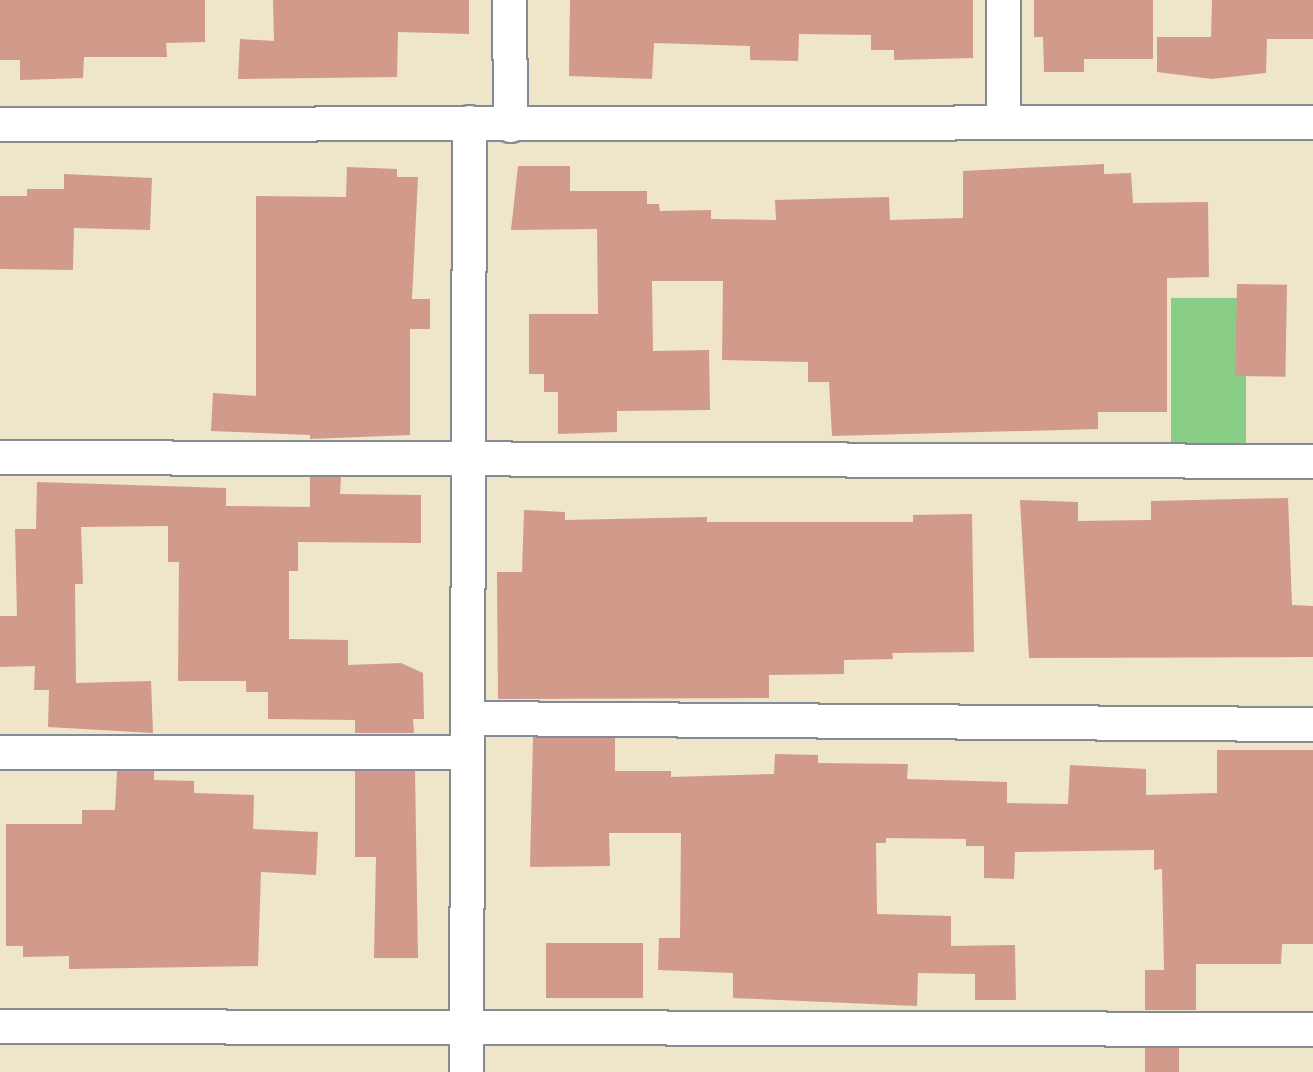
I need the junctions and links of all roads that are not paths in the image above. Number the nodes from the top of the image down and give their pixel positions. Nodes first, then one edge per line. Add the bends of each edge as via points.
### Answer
1 (509, 0) edge
2 (1003, 0) edge
3 (469, 122) junction
4 (1003, 122) junction
5 (1313, 122) edge
6 (0, 124) edge
7 (510, 125) junction
8 (0, 457) edge
9 (464, 460) junction
10 (1313, 461) edge
11 (467, 718) junction
12 (1313, 724) edge
13 (0, 752) edge
14 (466, 752) junction
15 (0, 1026) edge
16 (466, 1027) junction
17 (1313, 1029) edge
18 (466, 1072) edge

1 - 7 street
2 - 4 street
3 - 6 street
3 - 7 street
3 - 9 street
4 - 5 street
4 - 7 street
8 - 9 street
9 - 10 street
9 - 11 street
11 - 12 street
11 - 14 street
13 - 14 street
14 - 16 street
15 - 16 street
16 - 17 street
16 - 18 street

